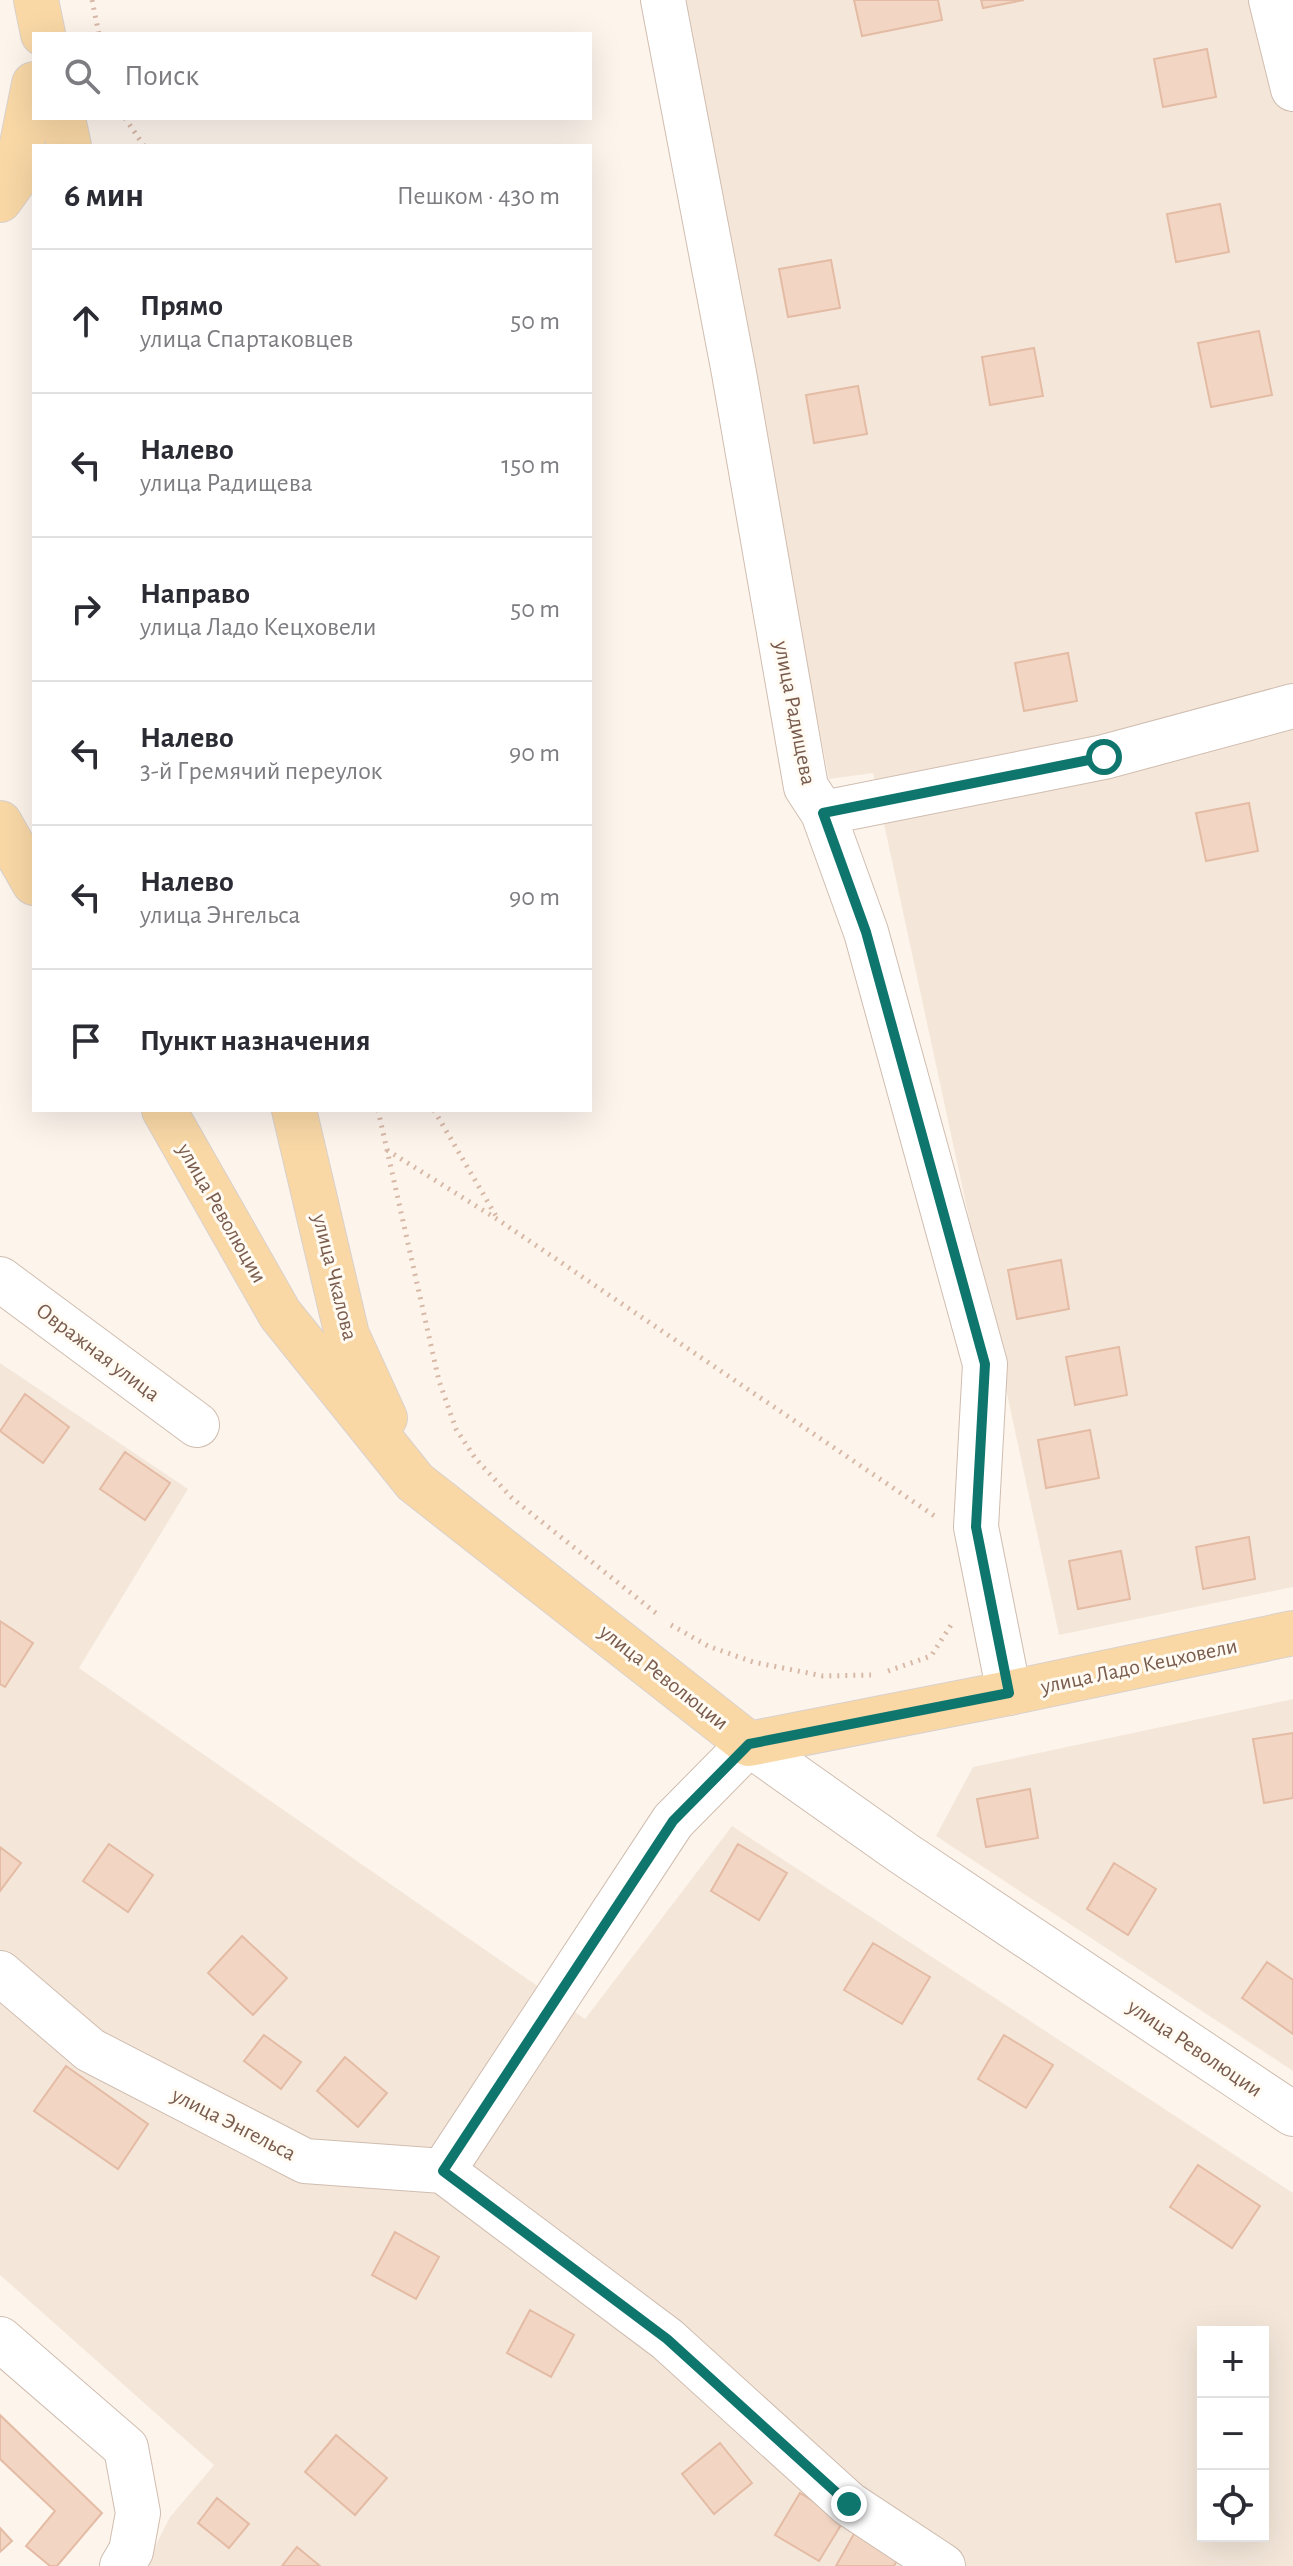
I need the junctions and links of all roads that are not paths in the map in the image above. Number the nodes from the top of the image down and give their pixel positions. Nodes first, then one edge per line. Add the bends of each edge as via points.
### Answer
1 (36, 0) edge
2 (663, 0) edge
3 (1271, 0) edge
4 (43, 32) edge
5 (1293, 89) edge
6 (32, 94) edge
7 (63, 120) edge
8 (69, 144) edge
9 (0, 200) edge
10 (1293, 706) edge
11 (823, 813) junction
12 (0, 823) edge
13 (32, 879) edge
14 (165, 1112) edge
15 (294, 1112) edge
16 (0, 1279) edge
17 (197, 1425) dead end
18 (415, 1482) junction
19 (1293, 1633) edge
20 (1009, 1693) junction
21 (749, 1744) junction
22 (0, 1973) edge
23 (1293, 2114) edge
24 (443, 2171) junction
25 (0, 2339) edge
26 (122, 2566) edge
27 (943, 2566) edge

1 - 4 main road
2 - 11 street, улица Радищева via 806,787
3 - 5 street
6 - 9 main road via 15,179
7 - 8 main road
10 - 11 street via 1104,757
11 - 20 street, улица Радищева via 866,932 985,1364 976,1527
12 - 13 main road
14 - 18 main road, улица Революции via 280,1314
15 - 18 main road, улица Чкалова via 347,1335
16 - 17 street, Овражная улица
18 - 21 main road, улица Революции
19 - 20 main road, улица Ладо Кецховели
20 - 21 main road, улица Ладо Кецховели
21 - 23 street, улица Революции
21 - 24 street via 673,1821
22 - 24 street, улица Энгельса via 90,2050 305,2161
24 - 27 street via 667,2339 849,2504
25 - 26 street via 126,2448 138,2513 131,2551

